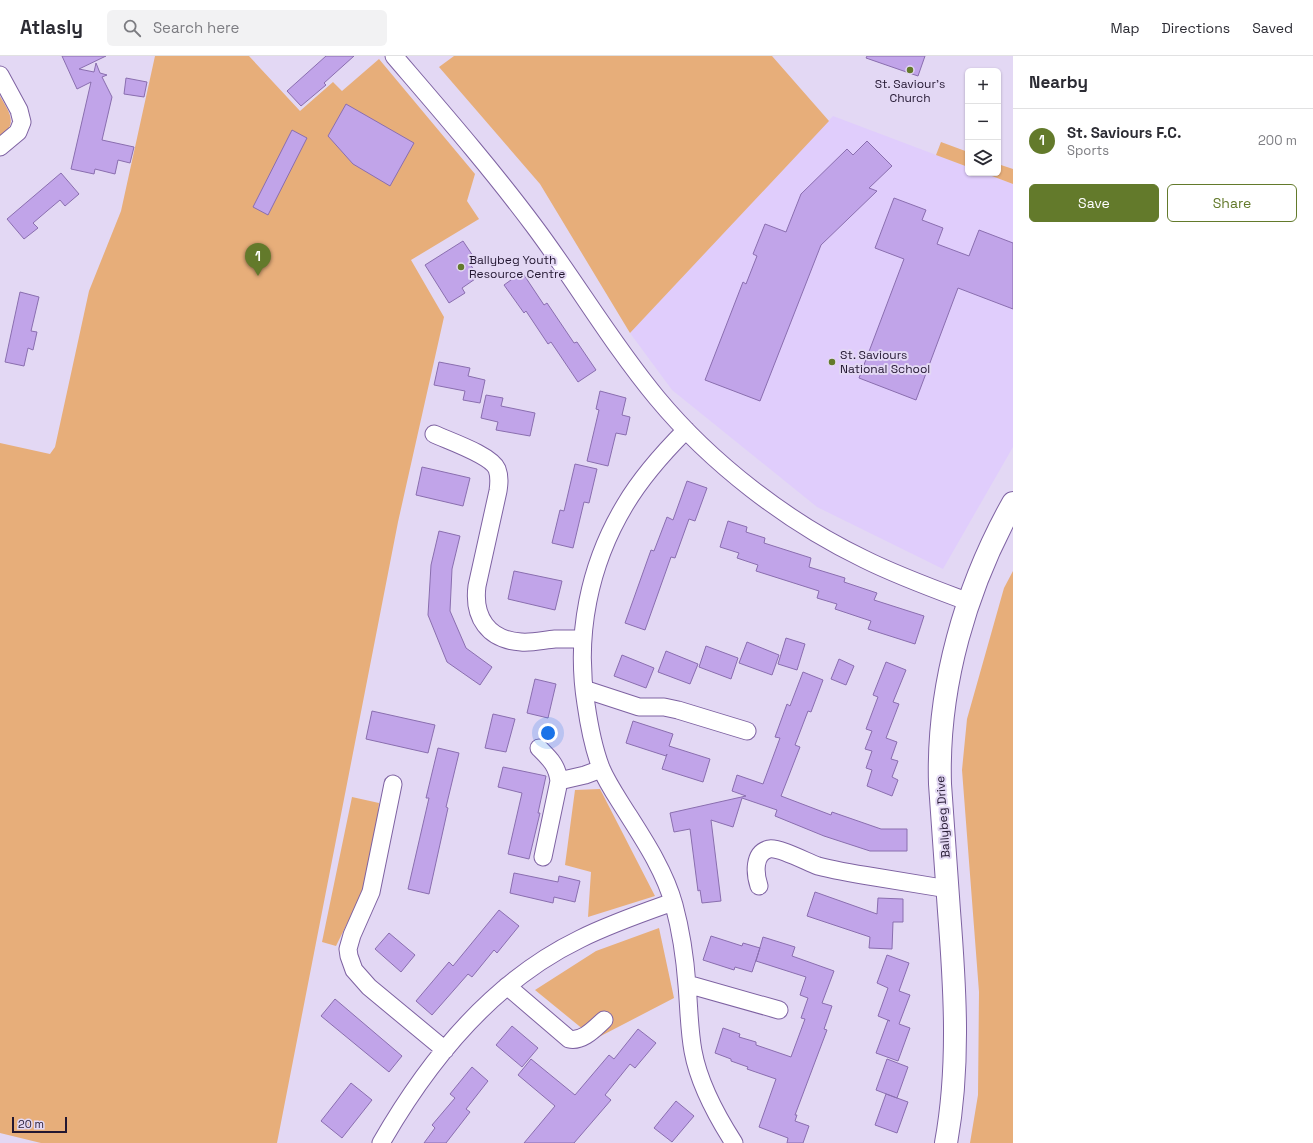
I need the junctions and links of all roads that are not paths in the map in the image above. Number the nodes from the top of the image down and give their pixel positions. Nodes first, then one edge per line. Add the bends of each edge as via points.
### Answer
1 (394, 56) edge
2 (0, 75) edge
3 (0, 147) edge
4 (686, 430) junction
5 (434, 434) dead end
6 (1013, 503) edge
7 (969, 602) junction
8 (582, 639) junction
9 (584, 689) junction
10 (747, 731) dead end
11 (539, 748) dead end
12 (601, 769) junction
13 (559, 781) junction
14 (393, 784) dead end
15 (543, 857) dead end
16 (758, 886) dead end
17 (948, 889) junction
18 (673, 902) junction
19 (687, 984) junction
20 (507, 986) junction
21 (778, 1010) dead end
22 (604, 1020) dead end
23 (445, 1050) junction
24 (381, 1143) edge
25 (734, 1143) edge
26 (946, 1143) edge

1 - 4 street via 511,196 634,370
2 - 3 street via 22,122 18,132
4 - 7 street via 745,483 819,535 863,559
4 - 8 street via 634,491 606,541 590,590
5 - 8 street via 481,455 498,470 498,491 476,596 479,614 486,627 500,637 523,642
6 - 7 street, Ballybeg Drive via 986,556
7 - 17 street, Ballybeg Drive via 948,682 940,739 940,784
8 - 9 street
9 - 10 street via 638,707 678,710
9 - 12 street via 589,728
11 - 13 street via 558,771
12 - 13 street
12 - 18 street via 655,860
13 - 15 street
14 - 23 street via 371,892 352,935 349,956 354,970 369,987
16 - 17 street via 757,863 763,852 776,849 818,866 841,872
17 - 26 street, Ballybeg Drive via 956,1051 951,1117
18 - 19 street via 681,936
18 - 20 street via 579,939 545,958
19 - 21 street
19 - 25 street via 691,1039 696,1063 710,1100
20 - 22 street via 569,1039 582,1038
20 - 23 street
23 - 24 street via 411,1094

